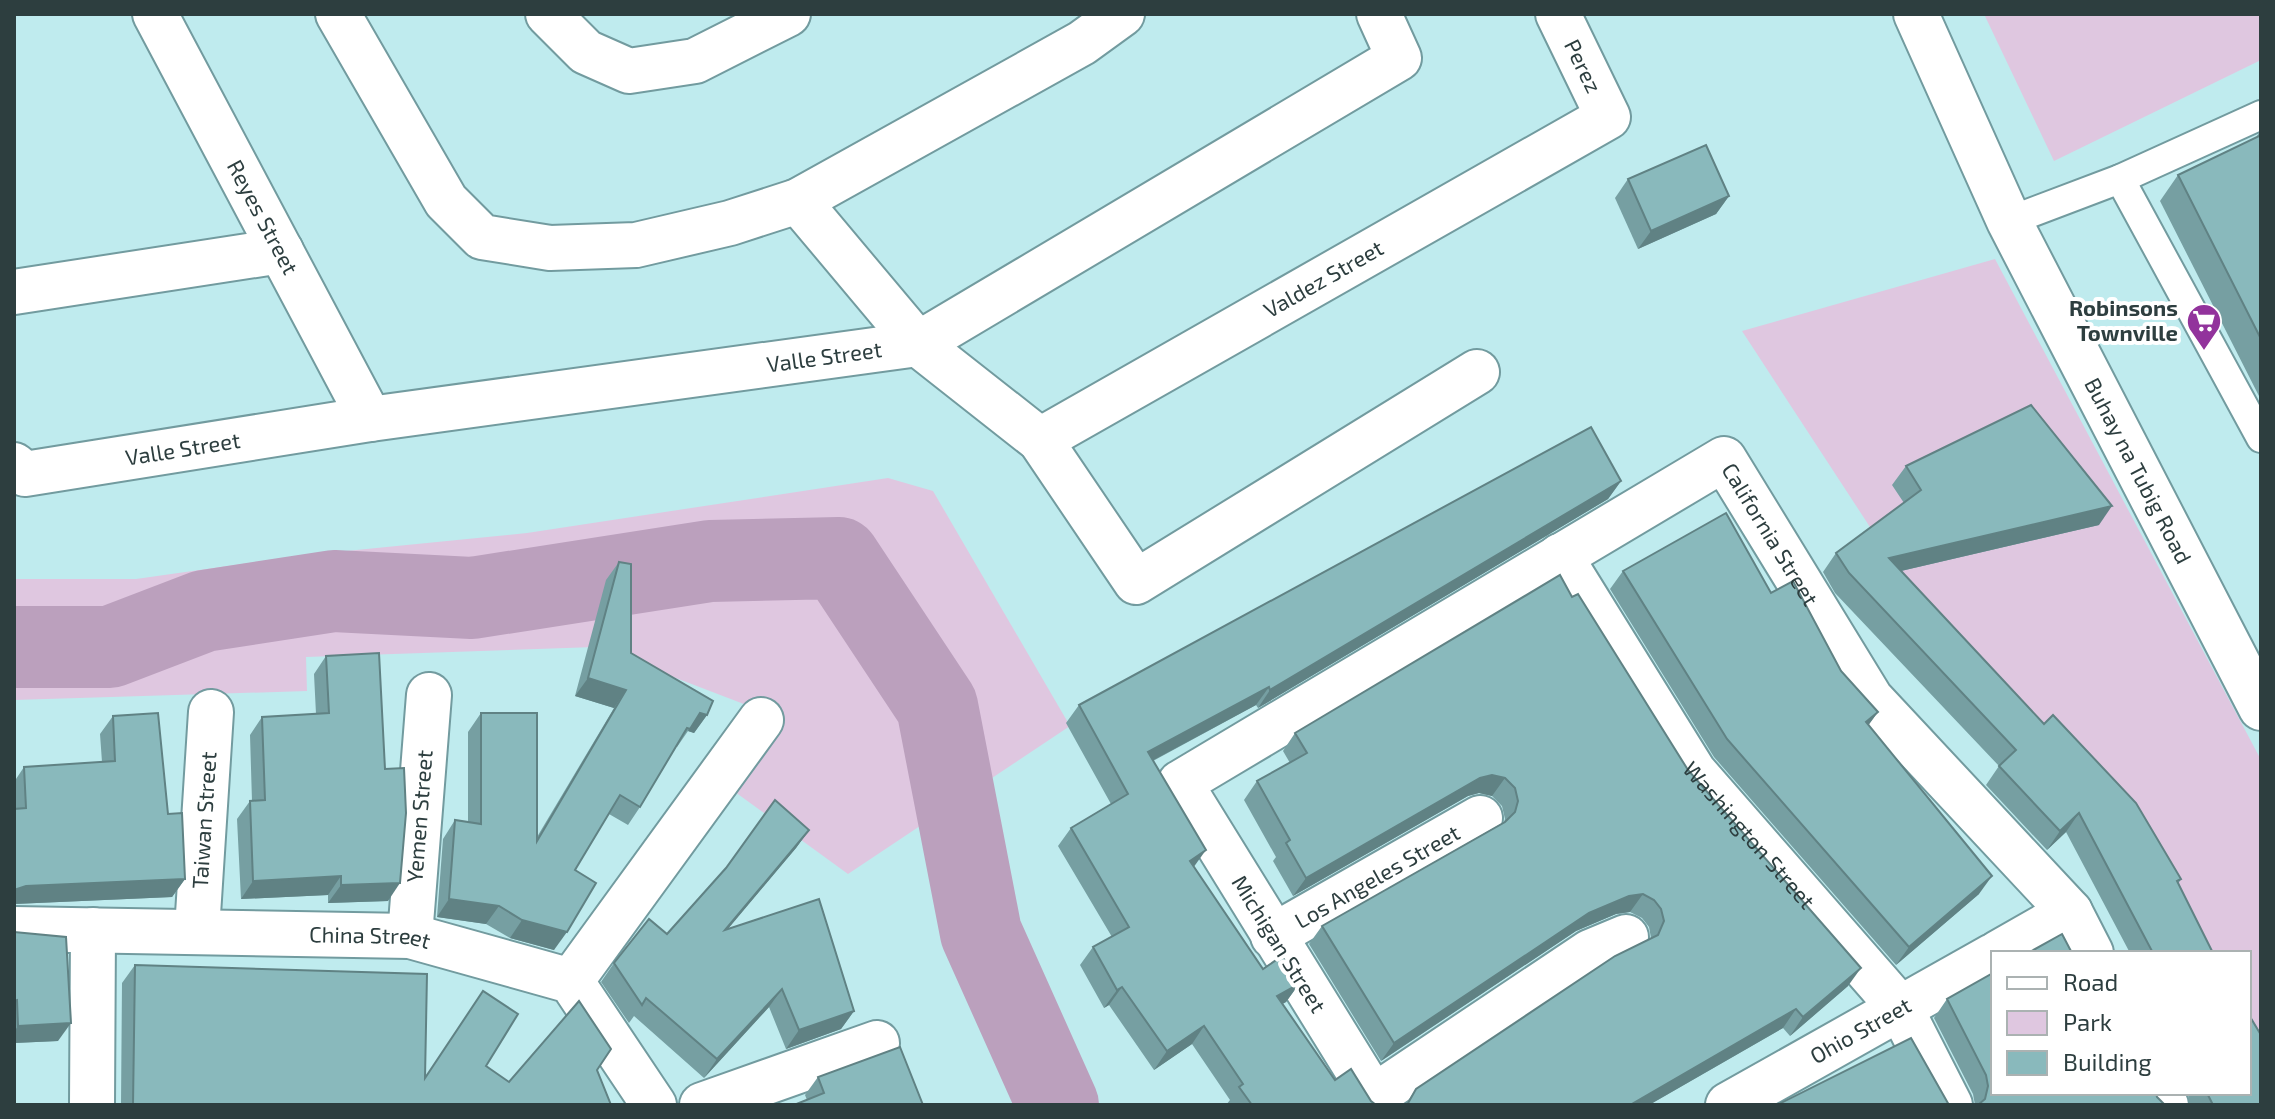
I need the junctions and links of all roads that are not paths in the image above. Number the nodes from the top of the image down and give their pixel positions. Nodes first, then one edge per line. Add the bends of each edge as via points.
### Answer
1 (155, 14) edge
2 (338, 14) edge
3 (548, 14) edge
4 (788, 14) edge
5 (1122, 14) edge
6 (1379, 14) edge
7 (1558, 14) edge
8 (1916, 14) edge
9 (2261, 115) edge
10 (1608, 117) joint
11 (2120, 179) junction
12 (798, 201) junction
13 (2009, 221) junction
14 (281, 251) junction
15 (14, 292) edge
16 (918, 344) junction
17 (1477, 372) dead end
18 (370, 419) junction
19 (2261, 438) edge
20 (1040, 440) junction
21 (14, 465) edge
22 (1560, 556) junction
23 (429, 695) dead end
24 (2261, 708) edge
25 (211, 712) dead end
26 (761, 720) dead end
27 (1180, 783) joint
28 (1480, 818) dead end
29 (2070, 912) junction
30 (14, 929) edge
31 (93, 930) junction
32 (197, 930) junction
33 (410, 936) junction
34 (1273, 936) junction
35 (1626, 937) dead end
36 (2002, 951) edge
37 (2090, 951) edge
38 (1991, 957) edge
39 (571, 981) junction
40 (1901, 1009) junction
41 (877, 1043) dead end
42 (1376, 1101) edge
43 (92, 1105) edge
44 (654, 1105) edge
45 (702, 1105) edge
46 (1728, 1105) edge
47 (1950, 1105) edge

1 - 14 street, Reyes Street
2 - 12 street via 446,201 482,237 550,248 636,245
3 - 4 street via 586,52 629,71 695,61
5 - 12 street via 1082,43
6 - 16 street via 1399,58
7 - 10 street, Perez
8 - 13 street, Buhay na Tubig Road
9 - 11 lane
10 - 20 street, Valdez Street
11 - 13 lane
11 - 19 lane
12 - 16 street
13 - 24 street, Buhay na Tubig Road
14 - 15 street
14 - 18 street, Reyes Street
16 - 18 street, Valle Street
16 - 20 street
17 - 20 street via 1136,582
18 - 21 street, Valle Street via 25,474
22 - 27 street, California Street
22 - 29 street, California Street via 1724,459 1871,699
22 - 40 street, Washington Street via 1694,772
23 - 33 street, Yemen Street
25 - 32 street, Taiwan Street
26 - 39 street
27 - 34 street, Michigan Street
28 - 34 street, Los Angeles Street
29 - 36 street
29 - 37 street, California Street
30 - 31 street, China Street
31 - 32 street, China Street
31 - 43 street
32 - 33 street, China Street
33 - 39 street, China Street
34 - 42 street, Michigan Street
35 - 42 street via 1580,959
38 - 40 street, Ohio Street
39 - 44 street
40 - 46 street, Ohio Street
40 - 47 street, Washington Street
41 - 45 street

